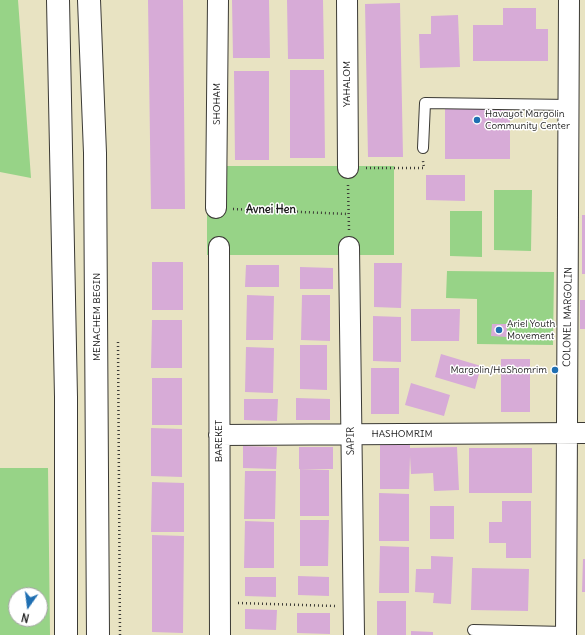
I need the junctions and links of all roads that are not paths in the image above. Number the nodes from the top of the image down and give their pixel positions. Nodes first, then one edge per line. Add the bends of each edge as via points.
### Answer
1 (58, 0) edge
2 (89, 0) edge
3 (218, 0) edge
4 (347, 0) edge
5 (569, 0) edge
6 (570, 105) junction
7 (423, 148) road end
8 (348, 168) road end
9 (216, 208) road end
10 (349, 247) road end
11 (219, 248) dead end
12 (576, 433) edge
13 (351, 434) junction
14 (219, 435) junction
15 (473, 630) dead end
16 (566, 633) edge
17 (66, 635) edge
18 (98, 635) edge
19 (220, 635) edge
20 (354, 635) edge

1 - 17 main road via 66,397
2 - 18 main road, MENACHEM BEGIN via 95,153
3 - 9 street, SHOHAM
4 - 8 street, YAHALOM
5 - 6 street, COLONEL MARGOLIN
6 - 7 lane via 425,103
6 - 12 street, COLONEL MARGOLIN
10 - 13 street, SAPIR
11 - 14 street, BAREKET
12 - 13 street, HASHOMRIM
12 - 16 street, COLONEL MARGOLIN
13 - 14 street, HASHOMRIM
13 - 20 street, SAPIR
14 - 19 street, BAREKET
15 - 16 lane

